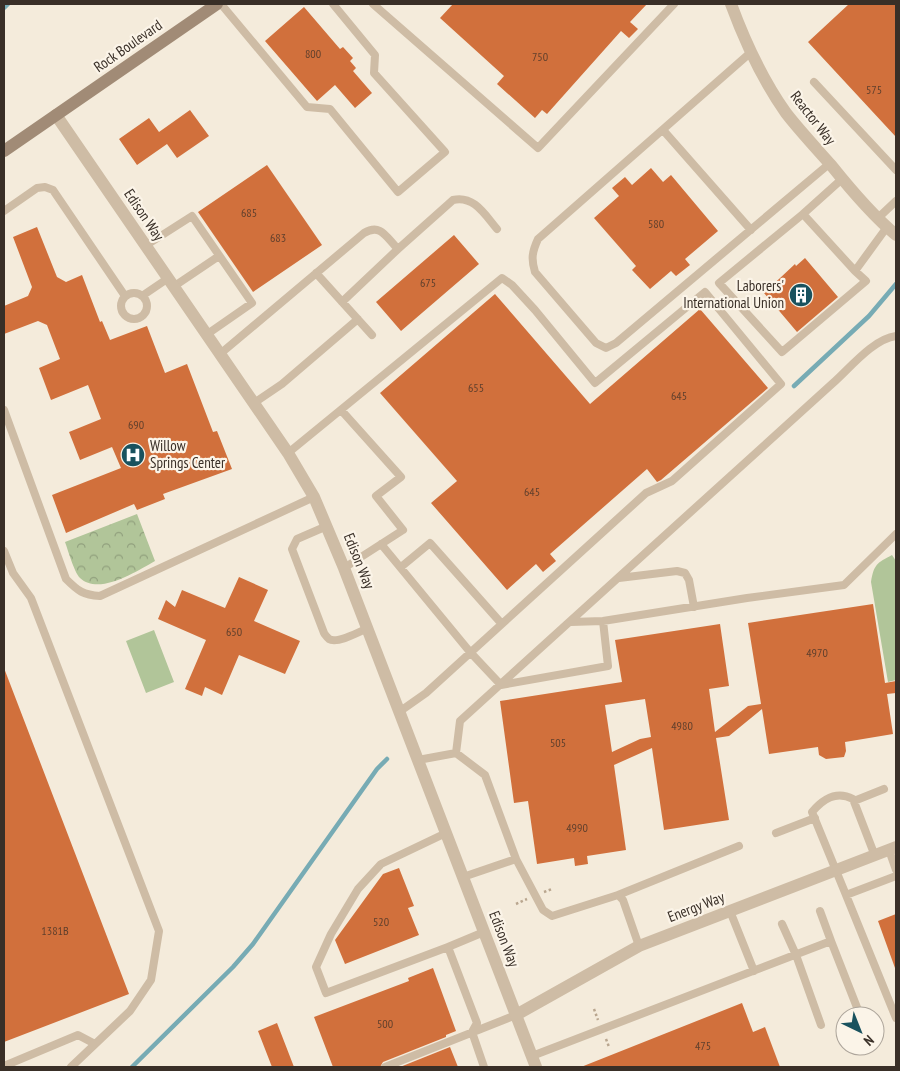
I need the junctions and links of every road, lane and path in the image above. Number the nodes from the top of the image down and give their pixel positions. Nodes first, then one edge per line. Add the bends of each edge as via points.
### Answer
1 (219, 4) edge
2 (333, 4) edge
3 (373, 4) edge
4 (674, 4) edge
5 (731, 4) edge
6 (750, 53) junction
7 (814, 82) dead end
8 (56, 115) junction
9 (664, 130) junction
10 (4, 152) edge
11 (829, 164) junction
12 (896, 170) edge
13 (842, 179) junction
14 (896, 201) edge
15 (4, 211) edge
16 (803, 214) junction
17 (887, 227) edge
18 (497, 229) dead end
19 (751, 230) junction
20 (145, 246) junction
21 (398, 249) junction
22 (219, 256) junction
23 (855, 271) junction
24 (316, 273) junction
25 (170, 283) junction
26 (125, 296) junction
27 (142, 296) junction
28 (342, 302) junction
29 (358, 319) junction
30 (206, 334) junction
31 (372, 335) dead end
32 (896, 336) edge
33 (220, 354) junction
34 (254, 403) junction
35 (4, 410) edge
36 (342, 410) junction
37 (288, 453) junction
38 (314, 497) junction
39 (327, 526) junction
40 (895, 536) edge
41 (381, 544) junction
42 (4, 551) edge
43 (344, 568) junction
44 (401, 568) junction
45 (619, 578) junction
46 (694, 607) junction
47 (603, 621) junction
48 (570, 622) junction
49 (501, 623) junction
50 (368, 628) junction
51 (470, 652) junction
52 (501, 685) junction
53 (400, 712) junction
54 (456, 753) junction
55 (418, 760) junction
56 (884, 789) dead end
57 (854, 801) junction
58 (815, 818) junction
59 (446, 833) junction
60 (776, 833) dead end
61 (739, 846) dead end
62 (892, 848) edge
63 (875, 856) junction
64 (516, 859) junction
65 (837, 870) junction
66 (896, 870) edge
67 (896, 876) edge
68 (463, 877) junction
69 (618, 895) junction
70 (846, 895) junction
71 (730, 911) junction
72 (820, 911) dead end
73 (782, 924) dead end
74 (484, 932) junction
75 (831, 941) junction
76 (639, 946) junction
77 (448, 947) junction
78 (796, 955) junction
79 (754, 971) junction
80 (856, 1006) edge
81 (516, 1014) junction
82 (896, 1018) edge
83 (820, 1024) dead end
84 (472, 1032) junction
85 (95, 1044) junction
86 (534, 1062) edge
87 (4, 1066) edge
88 (71, 1067) edge
89 (385, 1067) edge
90 (484, 1067) edge

1 - 2 lane via 307,107 330,109 398,192 445,152 374,73 375,54
1 - 8 main road, Rock Boulevard
3 - 4 lane via 538,148
5 - 6 street, Reactor Way
6 - 9 lane
6 - 11 street, Reactor Way via 786,112
7 - 12 lane
8 - 10 main road, Rock Boulevard
8 - 20 street, Edison Way
9 - 19 lane
9 - 19 lane via 538,239 533,250 535,272 596,343 606,348 616,343
11 - 13 street, Reactor Way
11 - 19 lane
13 - 16 lane
13 - 17 street, Reactor Way
14 - 17 lane
15 - 26 lane via 37,188 52,190
16 - 23 lane
16 - 23 lane via 719,284 782,352 866,281
17 - 23 lane
18 - 21 lane via 473,203 462,198 453,200
20 - 22 lane via 192,216
20 - 25 street, Edison Way
21 - 24 lane via 380,230 371,229
21 - 28 lane
22 - 25 lane
22 - 30 lane via 252,303
24 - 28 lane
24 - 33 lane
25 - 27 lane
25 - 30 street, Edison Way
26 - 27 lane via 134,293
26 - 27 lane via 121,311 127,318 135,320 146,312 147,303
28 - 29 lane
29 - 31 lane
29 - 34 lane via 282,384
30 - 33 street, Edison Way
32 - 45 lane via 886,338 852,364
33 - 34 street, Edison Way
34 - 37 street, Edison Way
35 - 38 lane via 66,579 86,595 100,596
36 - 37 lane
36 - 41 lane via 401,477 376,496 403,530
36 - 49 lane via 502,278 535,310 595,383 704,292 781,384 672,481 646,493
37 - 38 street, Edison Way
38 - 39 street, Edison Way
39 - 43 street, Edison Way
39 - 50 lane via 297,540 292,549 324,633 334,640
40 - 46 lane via 844,586
41 - 43 lane
41 - 44 lane
42 - 85 lane via 13,572 31,598 158,931 151,980 130,1011
43 - 50 street, Edison Way
44 - 49 lane via 430,542
44 - 51 lane
45 - 46 lane via 677,571 685,573
45 - 48 lane
46 - 47 lane
47 - 48 lane
47 - 52 lane via 608,666
48 - 52 lane
49 - 51 lane
50 - 53 street, Edison Way
51 - 52 lane
51 - 53 lane
52 - 54 lane via 460,721
53 - 55 street, Edison Way
54 - 55 lane
54 - 64 lane via 485,775
55 - 59 street, Edison Way
56 - 57 lane
57 - 58 lane via 848,796 837,795 822,800 812,812
57 - 63 lane
58 - 60 lane
58 - 65 lane
59 - 68 street, Edison Way
59 - 77 lane via 381,864 358,889 316,967 326,993
61 - 69 lane
62 - 63 street, Energy Way
62 - 66 lane
63 - 65 street, Energy Way
64 - 68 lane
64 - 69 lane via 543,910 552,916
65 - 70 lane
65 - 71 street, Energy Way
67 - 70 lane
68 - 74 street, Edison Way
69 - 76 lane via 623,900
70 - 82 lane
71 - 76 street, Energy Way
71 - 79 lane
72 - 75 lane
73 - 78 lane
74 - 77 lane
74 - 81 street, Edison Way
75 - 78 lane
75 - 80 lane
76 - 81 street, Energy Way
77 - 84 lane via 477,1023
78 - 79 lane
78 - 83 lane
79 - 86 lane
81 - 84 lane
81 - 86 street, Edison Way
84 - 89 lane
84 - 90 lane
85 - 87 lane via 78,1035
85 - 88 lane

